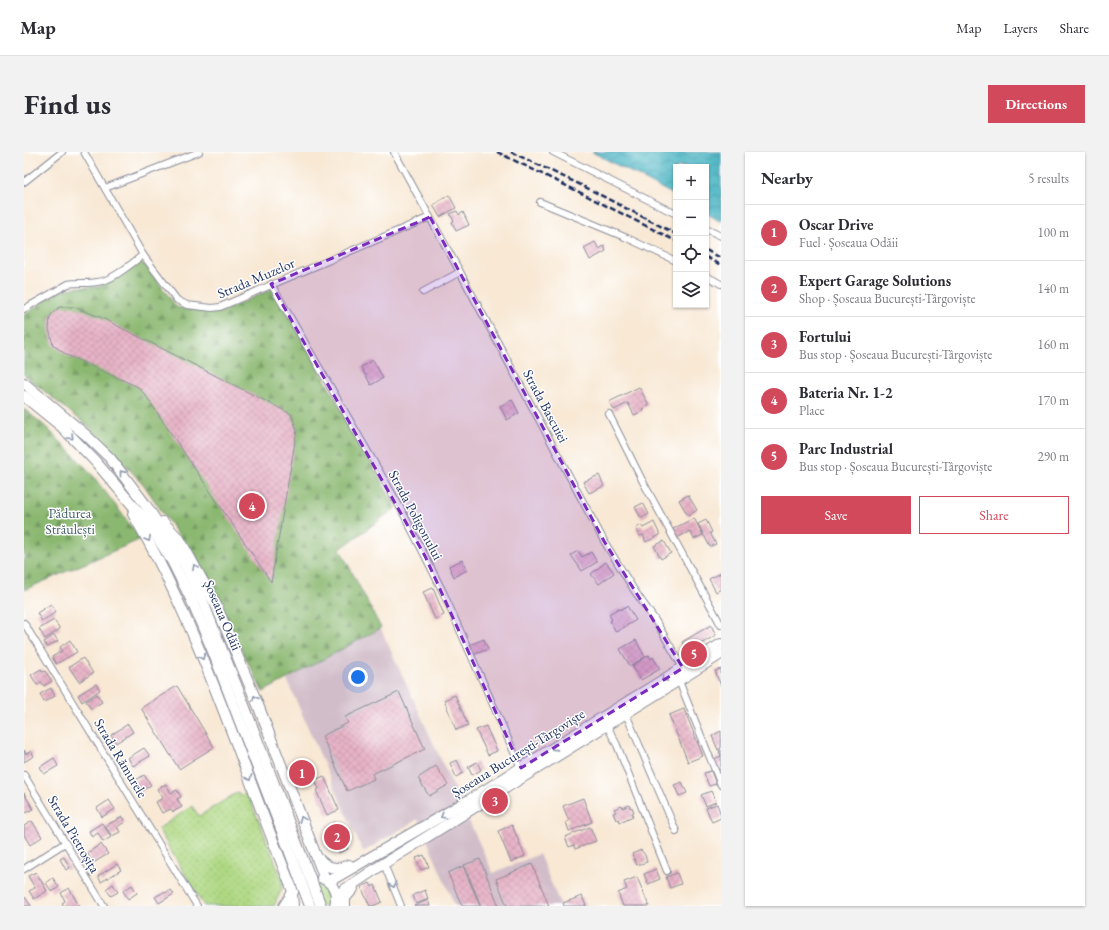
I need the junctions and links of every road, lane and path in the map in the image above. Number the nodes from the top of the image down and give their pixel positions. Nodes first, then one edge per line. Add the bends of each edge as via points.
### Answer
1 (62, 152) edge
2 (84, 152) edge
3 (199, 152) edge
4 (394, 152) edge
5 (553, 152) edge
6 (24, 182) edge
7 (105, 188) junction
8 (540, 202) dead end
9 (673, 212) edge
10 (430, 217) junction
11 (709, 230) edge
12 (721, 236) edge
13 (143, 255) junction
14 (673, 260) edge
15 (460, 272) junction
16 (709, 278) edge
17 (271, 284) junction
18 (721, 284) edge
19 (423, 292) dead end
20 (24, 308) edge
21 (24, 383) edge
22 (24, 396) edge
23 (609, 414) dead end
24 (121, 493) junction
25 (145, 504) junction
26 (24, 623) edge
27 (721, 625) edge
28 (721, 644) edge
29 (721, 654) edge
30 (683, 668) junction
31 (680, 681) junction
32 (626, 714) junction
33 (606, 726) junction
34 (521, 768) junction
35 (24, 777) edge
36 (721, 785) edge
37 (676, 831) dead end
38 (288, 832) junction
39 (66, 843) junction
40 (316, 856) junction
41 (369, 859) junction
42 (382, 865) junction
43 (24, 869) edge
44 (667, 871) dead end
45 (326, 880) junction
46 (292, 892) junction
47 (338, 904) edge
48 (104, 906) edge
49 (197, 906) edge
50 (284, 906) edge
51 (293, 906) edge
52 (310, 906) edge
53 (321, 906) edge
54 (402, 906) edge

1 - 6 street
2 - 7 street, Strada Muzelor
3 - 7 street
4 - 10 street, Strada Bascuiei
5 - 9 street
7 - 13 street, Strada Muzelor
8 - 14 street
10 - 15 street, Strada Bascuiei
10 - 17 street, Strada Muzelor
11 - 12 street
13 - 17 street, Strada Muzelor via 176,300 187,305 216,308
13 - 20 street via 108,279 68,284
15 - 19 street
15 - 30 street, Strada Bascuiei via 604,541
16 - 18 street
17 - 34 street, Strada Poligonului via 401,509 443,592
25 -> 21 main road, Șoseaua Odăii via 100,449
22 -> 24 main road, Șoseaua Odăii via 61,426
23 - 27 street
24 - 38 main road, Șoseaua Odăii via 151,527 186,588
24 -> 46 main road via 150,543 187,619
25 - 38 main road, Șoseaua Odăii via 184,562 203,602 240,692
40 -> 25 main road via 258,705 216,605 180,540
26 - 49 street, Strada Rămurele
28 - 30 main road, Șoseaua București-Târgoviște
29 - 31 main road, Șoseaua București-Târgoviște
30 -> 34 main road, Șoseaua București-Târgoviște
31 - 32 main road, Șoseaua București-Târgoviște
31 - 36 street
32 - 33 main road, Șoseaua București-Târgoviște
32 - 37 street
33 - 42 main road, Șoseaua București-Târgoviște
33 - 44 street via 617,745
34 -> 41 main road, Șoseaua București-Târgoviște
35 - 39 street, Strada Pietroșița
38 - 52 main road, Șoseaua Odăii, bridge
38 - 53 main road, Șoseaua Odăii, bridge
39 - 43 street
39 - 48 street, Strada Pietroșița
40 - 41 main road via 329,867 337,869
40 - 45 main road
41 - 45 main road, Șoseaua București-Târgoviște via 335,878
42 - 47 main road, Șoseaua București-Târgoviște via 344,890
42 -> 54 street
45 - 46 main road via 306,877 300,880
45 - 47 main road via 333,887
46 - 50 main road
46 - 51 main road

